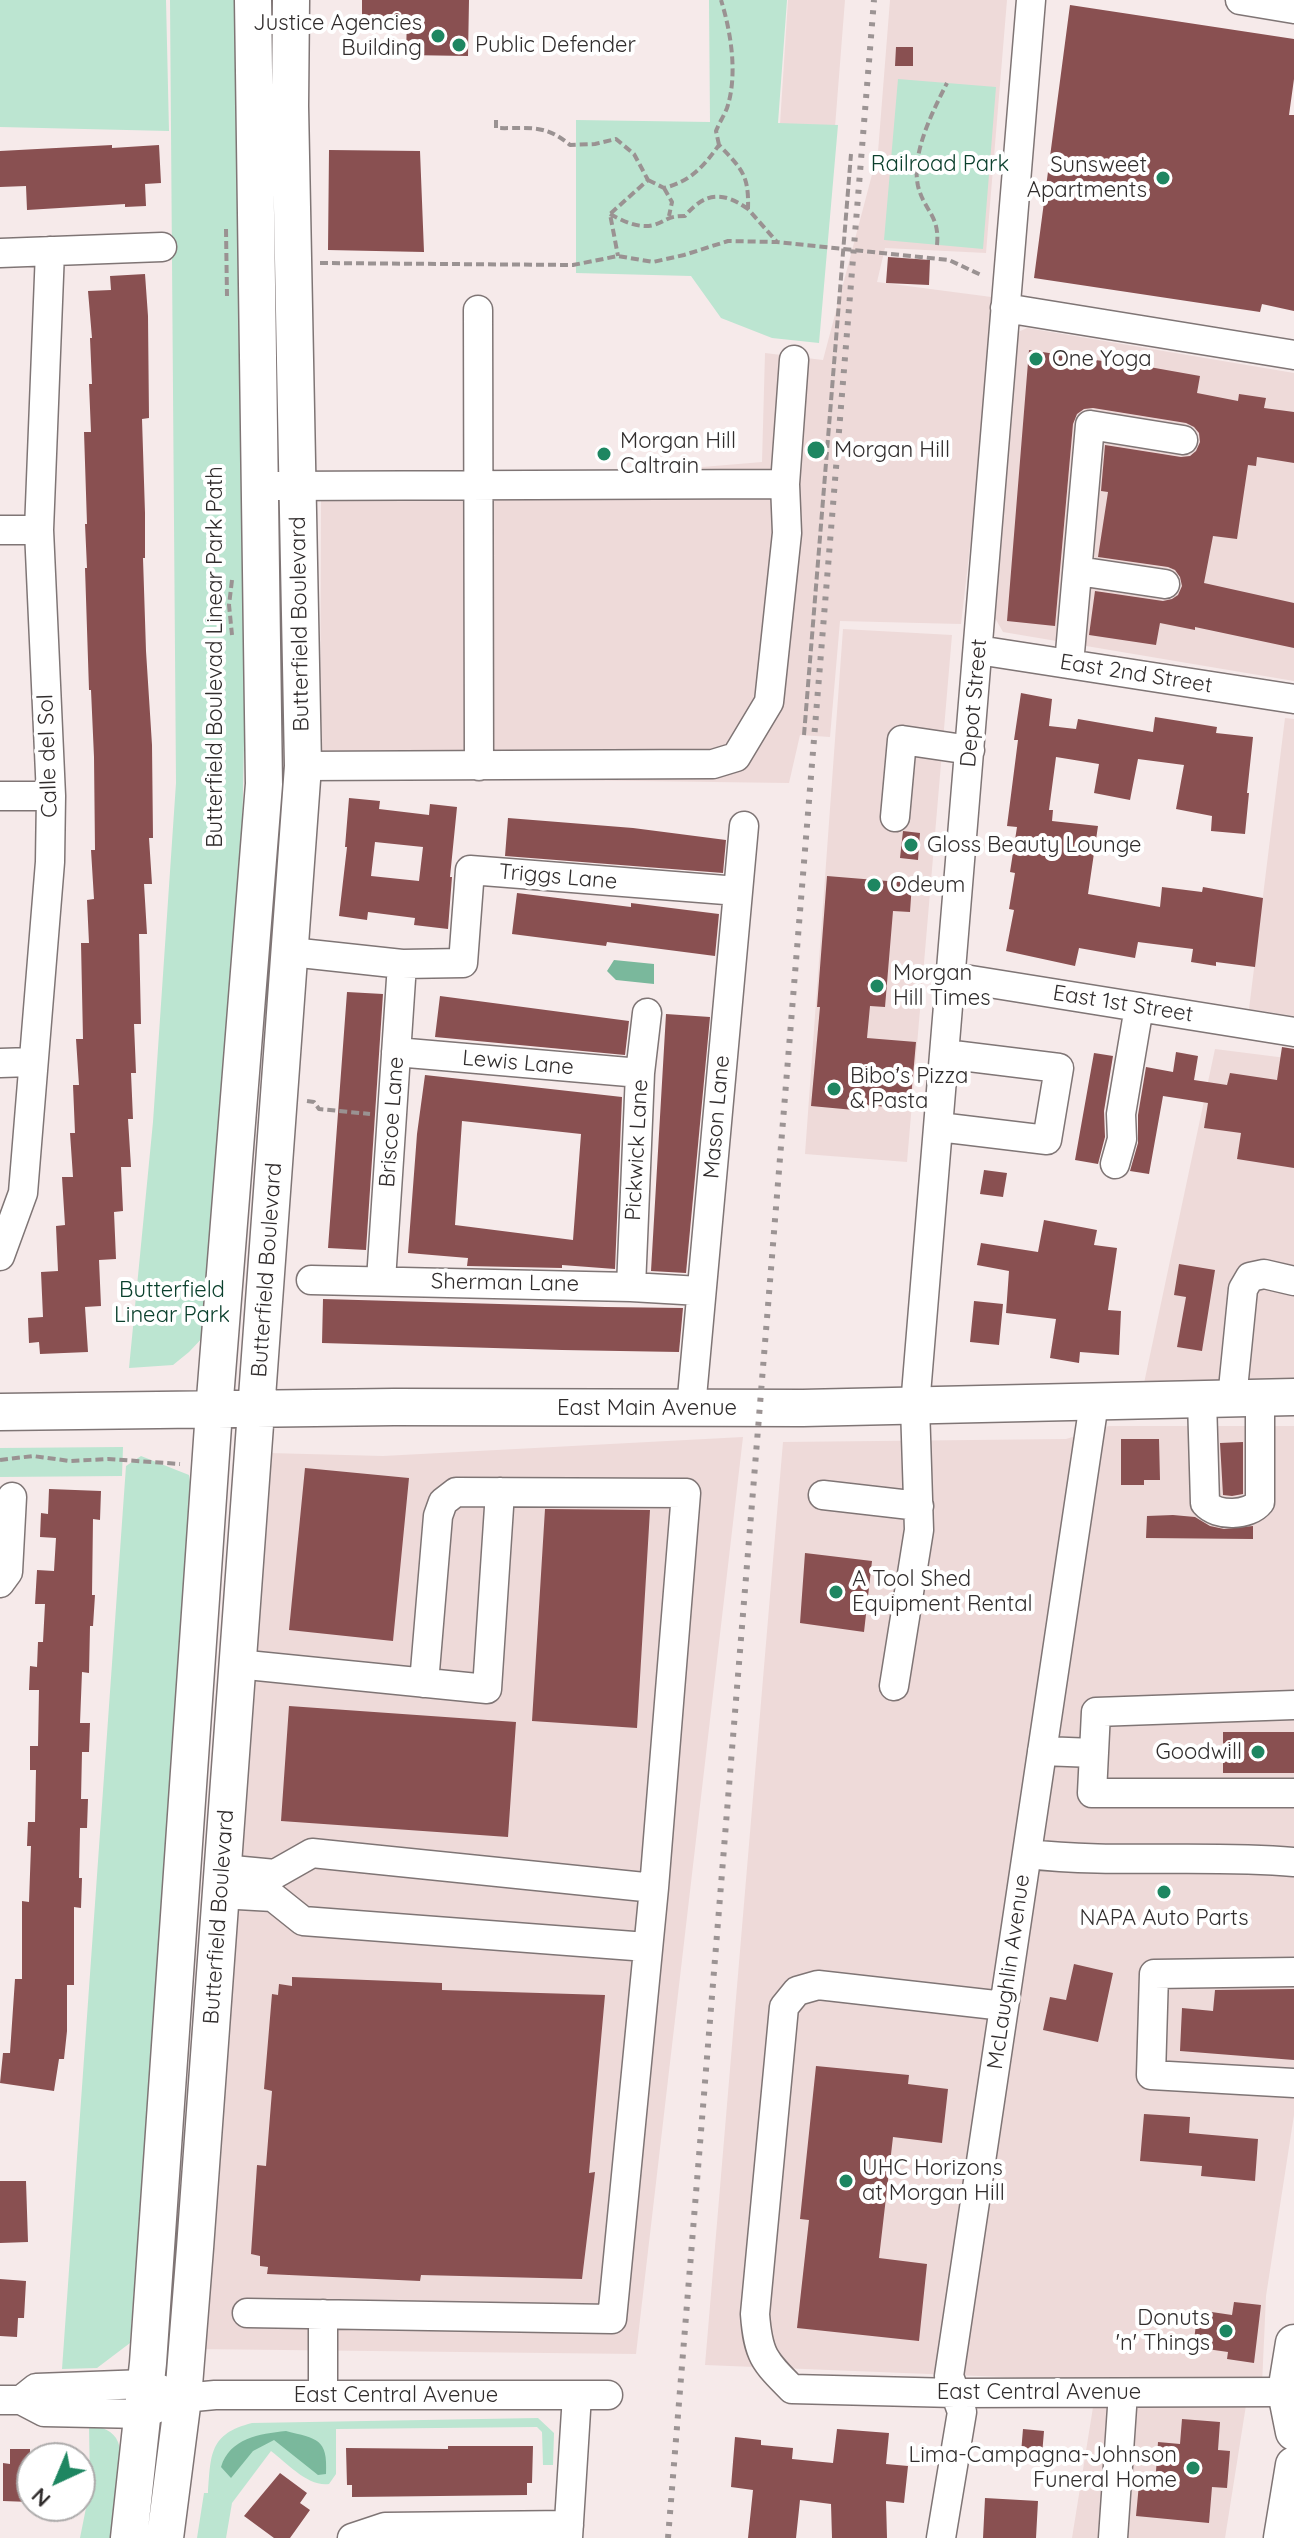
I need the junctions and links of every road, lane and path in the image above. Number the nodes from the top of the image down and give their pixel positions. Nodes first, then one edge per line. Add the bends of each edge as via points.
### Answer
1 (253, 0) edge
2 (291, 0) edge
3 (721, 0) edge
4 (1031, 0) edge
5 (1240, 0) edge
6 (1294, 9) edge
7 (947, 83) dead end
8 (496, 120) dead end
9 (719, 145) junction
10 (851, 154) dead end
11 (648, 180) junction
12 (664, 188) junction
13 (748, 209) junction
14 (610, 214) junction
15 (669, 216) junction
16 (227, 220) dead end
17 (777, 242) junction
18 (937, 245) dead end
19 (162, 247) dead end
20 (842, 249) junction
21 (50, 251) junction
22 (0, 253) edge
23 (618, 256) junction
24 (320, 263) dead end
25 (981, 275) dead end
26 (228, 303) dead end
27 (1005, 308) junction
28 (478, 310) dead end
29 (1294, 355) edge
30 (794, 360) dead end
31 (1183, 440) dead end
32 (479, 484) junction
33 (785, 484) junction
34 (259, 486) junction
35 (296, 486) junction
36 (0, 530) edge
37 (39, 530) junction
38 (1078, 571) junction
39 (232, 577) dead end
40 (1165, 584) dead end
41 (233, 641) dead end
42 (978, 650) junction
43 (1069, 664) junction
44 (1294, 699) edge
45 (804, 735) dead end
46 (970, 750) junction
47 (303, 766) junction
48 (479, 766) junction
49 (0, 796) edge
50 (51, 796) junction
51 (895, 817) dead end
52 (744, 826) dead end
53 (738, 891) junction
54 (291, 952) junction
55 (402, 964) junction
56 (952, 977) junction
57 (1139, 1007) junction
58 (647, 1013) dead end
59 (1294, 1032) edge
60 (396, 1052) junction
61 (945, 1054) junction
62 (32, 1062) junction
63 (0, 1063) edge
64 (640, 1073) junction
65 (305, 1101) dead end
66 (378, 1115) dead end
67 (939, 1127) junction
68 (1115, 1164) dead end
69 (0, 1256) edge
70 (311, 1280) dead end
71 (381, 1280) junction
72 (631, 1287) junction
73 (1291, 1289) edge
74 (700, 1291) junction
75 (1247, 1398) edge
76 (1094, 1403) junction
77 (915, 1406) junction
78 (256, 1408) junction
79 (691, 1408) junction
80 (214, 1411) junction
81 (0, 1412) edge
82 (0, 1460) edge
83 (180, 1464) dead end
84 (500, 1492) junction
85 (823, 1495) dead end
86 (12, 1497) dead end
87 (919, 1506) junction
88 (0, 1583) edge
89 (237, 1664) junction
90 (424, 1683) junction
91 (894, 1686) dead end
92 (1294, 1705) edge
93 (1042, 1751) junction
94 (1094, 1753) junction
95 (1294, 1793) edge
96 (1027, 1854) junction
97 (1294, 1862) edge
98 (221, 1882) junction
99 (274, 1886) junction
100 (654, 1888) junction
101 (647, 1947) junction
102 (1294, 1972) edge
103 (1004, 2006) junction
104 (1294, 2083) edge
105 (247, 2313) dead end
106 (323, 2314) junction
107 (1292, 2363) edge
108 (955, 2393) junction
109 (1123, 2393) junction
110 (323, 2395) junction
111 (577, 2395) junction
112 (608, 2395) dead end
113 (183, 2398) junction
114 (144, 2399) junction
115 (11, 2400) edge
116 (1294, 2432) edge
117 (1294, 2465) edge
118 (569, 2532) edge
119 (129, 2538) edge
120 (165, 2538) edge
121 (352, 2538) edge
122 (941, 2538) edge
123 (1113, 2538) edge
124 (1282, 2538) edge

1 - 34 main road, Butterfield Boulevard
2 - 35 main road, Butterfield Boulevard
3 - 9 path via 732,76 728,107 716,131
4 - 27 street, Depot Street
5 - 6 street
7 - 18 path via 923,135 919,159 918,185 939,228
8 - 11 path via 496,128 543,129 570,145 616,139 634,154
9 - 12 path via 704,166 682,183
9 - 13 path via 749,184
10 - 20 path
11 - 12 path
11 - 14 path
12 - 15 path via 672,202
13 - 15 path via 734,199 712,195 685,216
13 - 17 path
14 - 15 path via 627,223 653,225
14 - 23 path
16 - 26 path
17 - 20 path
17 - 23 path via 728,241 653,262
19 - 21 street
20 - 25 path via 949,260
20 - 45 path
21 - 22 street
21 - 37 street, Calle del Sol
23 - 24 path via 573,265
27 - 29 street
27 - 42 street, Depot Street
28 - 32 street
30 - 33 street
31 - 38 street via 1090,425
32 - 33 street
32 - 35 street
32 - 48 street
33 - 48 street via 787,533 769,702 736,757 713,764
34 - 35 street
34 - 80 main road, Butterfield Boulevard via 264,784
35 - 47 main road, Butterfield Boulevard
36 - 37 street
37 - 50 street, Calle del Sol
38 - 40 street
38 - 43 street
39 - 41 path, Butterfield Boulevad Linear Park Path
42 - 43 street, East 2nd Street
42 - 46 street, Depot Street
43 - 44 street, East 2nd Street
46 - 51 street via 902,740
46 - 56 street, Depot Street
47 - 48 street
47 - 54 main road, Butterfield Boulevard
49 - 50 street
50 - 62 street, Calle del Sol
52 - 53 street, Mason Lane
53 - 55 street, Triggs Lane via 470,870 463,963
53 - 74 street, Mason Lane
54 - 55 street
54 - 78 main road, Butterfield Boulevard
55 - 60 street, Briscoe Lane
56 - 57 street, East 1st Street
56 - 61 street, Depot Street
57 - 59 street, East 1st Street
57 - 68 street
58 - 64 street, Pickwick Lane
60 - 64 street, Lewis Lane
60 - 71 street, Briscoe Lane
61 - 67 street, Depot Street
61 - 67 street via 1059,1068 1047,1140
62 - 63 street
62 - 69 street, Calle del Sol via 23,1193
64 - 72 street, Pickwick Lane
65 - 66 path via 319,1109
67 - 77 street, Depot Street
70 - 71 street, Sherman Lane
71 - 72 street, Sherman Lane
72 - 74 street, Sherman Lane
73 - 75 street via 1264,1274 1250,1277 1243,1289
74 - 79 street, Mason Lane
75 - 76 main road, East Main Avenue
76 - 77 main road, East Main Avenue
76 - 93 street, McLaughlin Avenue
77 - 79 main road, East Main Avenue
77 - 87 street, Depot Street
78 - 79 main road, East Main Avenue
78 - 80 main road, East Main Avenue
78 - 89 main road, Butterfield Boulevard
80 - 81 main road, East Main Avenue
80 - 114 main road, Butterfield Boulevard
82 - 83 path via 33,1456
84 - 90 street via 456,1492 443,1502
84 - 90 street via 487,1689
84 - 100 street via 686,1493
85 - 87 street
86 - 88 street via 8,1572
87 - 91 street, Depot Street
89 - 90 street
89 - 98 main road, Butterfield Boulevard
92 - 94 street via 1096,1712
93 - 94 street
93 - 96 street, McLaughlin Avenue
94 - 95 street via 1092,1793
96 - 97 street
96 - 103 street, McLaughlin Avenue
98 - 99 street
98 - 113 main road, Butterfield Boulevard
99 - 100 street via 312,1853
99 - 101 street via 303,1921
100 - 101 street
101 - 106 street via 612,2319
102 - 104 street via 1154,1974 1151,2075
103 - 108 street, McLaughlin Avenue via 949,2376
103 - 108 street, East Central Avenue via 818,1985 797,1991 784,2007 755,2314 757,2344 767,2364 792,2389
105 - 106 street
106 - 110 street
107 - 109 street, East Central Avenue
107 - 116 main road
108 - 109 street, East Central Avenue
108 - 122 street, McLaughlin Avenue via 962,2412
109 - 123 street
110 - 111 street, East Central Avenue
110 - 113 street, East Central Avenue
111 - 112 street, East Central Avenue
111 - 118 street
113 - 114 street, East Central Avenue
113 - 120 main road, Butterfield Boulevard
114 - 115 street, East Central Avenue via 44,2412
114 - 119 main road, Butterfield Boulevard
117 - 124 main road
118 - 121 street via 385,2527

